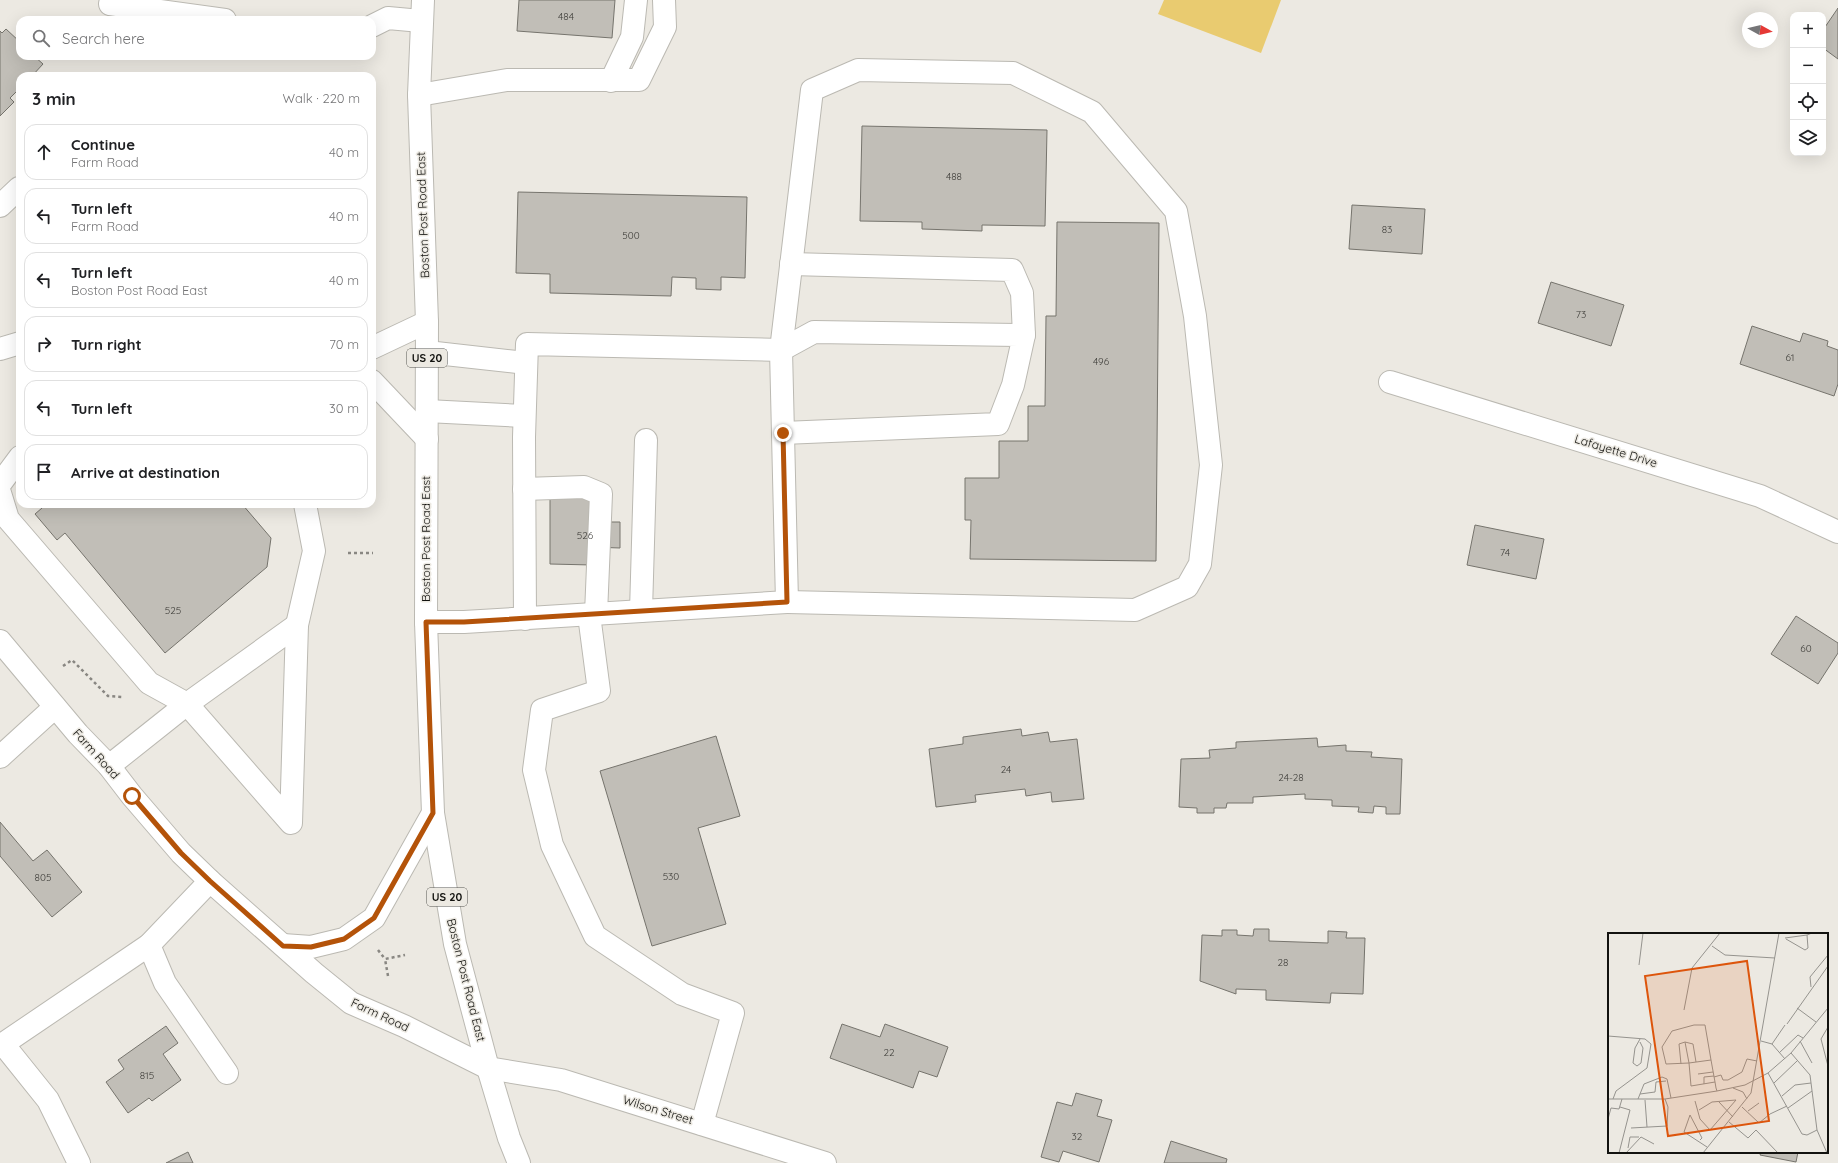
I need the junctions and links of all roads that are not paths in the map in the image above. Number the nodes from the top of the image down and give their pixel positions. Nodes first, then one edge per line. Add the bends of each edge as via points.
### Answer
1 (110, 0) edge
2 (636, 0) edge
3 (664, 0) edge
4 (422, 10) edge
5 (196, 16) edge
6 (376, 24) edge
7 (611, 80) junction
8 (419, 95) junction
9 (16, 191) edge
10 (0, 206) edge
11 (791, 264) junction
12 (427, 322) junction
13 (1024, 335) junction
14 (16, 344) edge
15 (376, 346) edge
16 (0, 350) edge
17 (781, 350) junction
18 (427, 352) junction
19 (526, 363) junction
20 (1390, 382) dead end
21 (376, 386) edge
22 (427, 412) junction
23 (524, 416) junction
24 (783, 433) junction
25 (427, 439) junction
26 (646, 440) dead end
27 (16, 462) edge
28 (0, 484) edge
29 (524, 489) junction
30 (0, 493) edge
31 (306, 508) edge
32 (1838, 532) edge
33 (787, 602) junction
34 (641, 611) junction
35 (593, 614) junction
36 (525, 619) junction
37 (426, 622) junction
38 (297, 625) junction
39 (0, 641) edge
40 (187, 704) junction
41 (55, 707) junction
42 (0, 757) edge
43 (109, 766) junction
44 (433, 813) junction
45 (210, 881) junction
46 (149, 945) junction
47 (283, 946) junction
48 (488, 1068) junction
49 (226, 1073) dead end
50 (702, 1124) junction
51 (79, 1163) edge
52 (520, 1163) edge
53 (825, 1163) edge

1 - 5 main road via 110,4
2 - 7 main road via 632,37
3 - 7 main road via 665,26 639,80
4 - 6 main road via 388,18
4 - 8 main road, Boston Post Road East / US 20
7 - 8 main road via 507,80
8 - 12 main road, Boston Post Road East / US 20
9 - 10 main road
11 - 13 main road via 1012,270 1022,293
11 - 17 main road
11 - 33 main road via 812,90 858,70 1013,73 1092,112 1176,211 1195,316 1211,465 1200,564 1187,587 1135,610
12 - 15 main road
12 - 18 main road, Boston Post Road East / US 20
13 - 17 main road via 814,332
13 - 24 main road via 1013,385 998,424
14 - 16 main road
17 - 19 main road via 526,344
17 - 24 main road
18 - 19 main road
18 - 22 main road, Boston Post Road East / US 20
19 - 23 main road
20 - 32 main road, Lafayette Drive via 1760,496
21 - 25 main road
22 - 23 main road
22 - 25 main road, Boston Post Road East / US 20
23 - 29 main road
24 - 33 main road
25 - 37 main road, Boston Post Road East / US 20
26 - 34 main road
27 - 28 main road
29 - 35 main road via 584,487 601,494
29 - 36 main road
30 - 40 main road via 8,519 149,683
31 - 38 main road via 314,551
33 - 34 main road
34 - 35 main road
35 - 36 main road
35 - 50 main road via 599,691 542,710 534,770 552,846 595,936 682,994 733,1013
36 - 37 main road
37 - 44 main road, Boston Post Road East / US 20
38 - 40 main road
38 - 40 main road via 291,822
39 - 41 main road, Farm Road
40 - 43 main road
41 - 42 main road
41 - 43 main road, Farm Road
43 - 45 main road, Farm Road via 181,853
44 - 47 main road via 374,918 344,939 311,947
44 - 48 main road, Boston Post Road East / US 20 via 455,944
45 - 46 main road
45 - 47 main road, Farm Road
46 - 49 main road via 165,983
46 - 51 main road via 3,1044 48,1100
47 - 48 main road, Farm Road via 351,1003
48 - 50 main road, Wilson Street via 561,1080
48 - 52 main road, Boston Post Road East / US 20 via 509,1138
50 - 53 main road, Wilson Street

